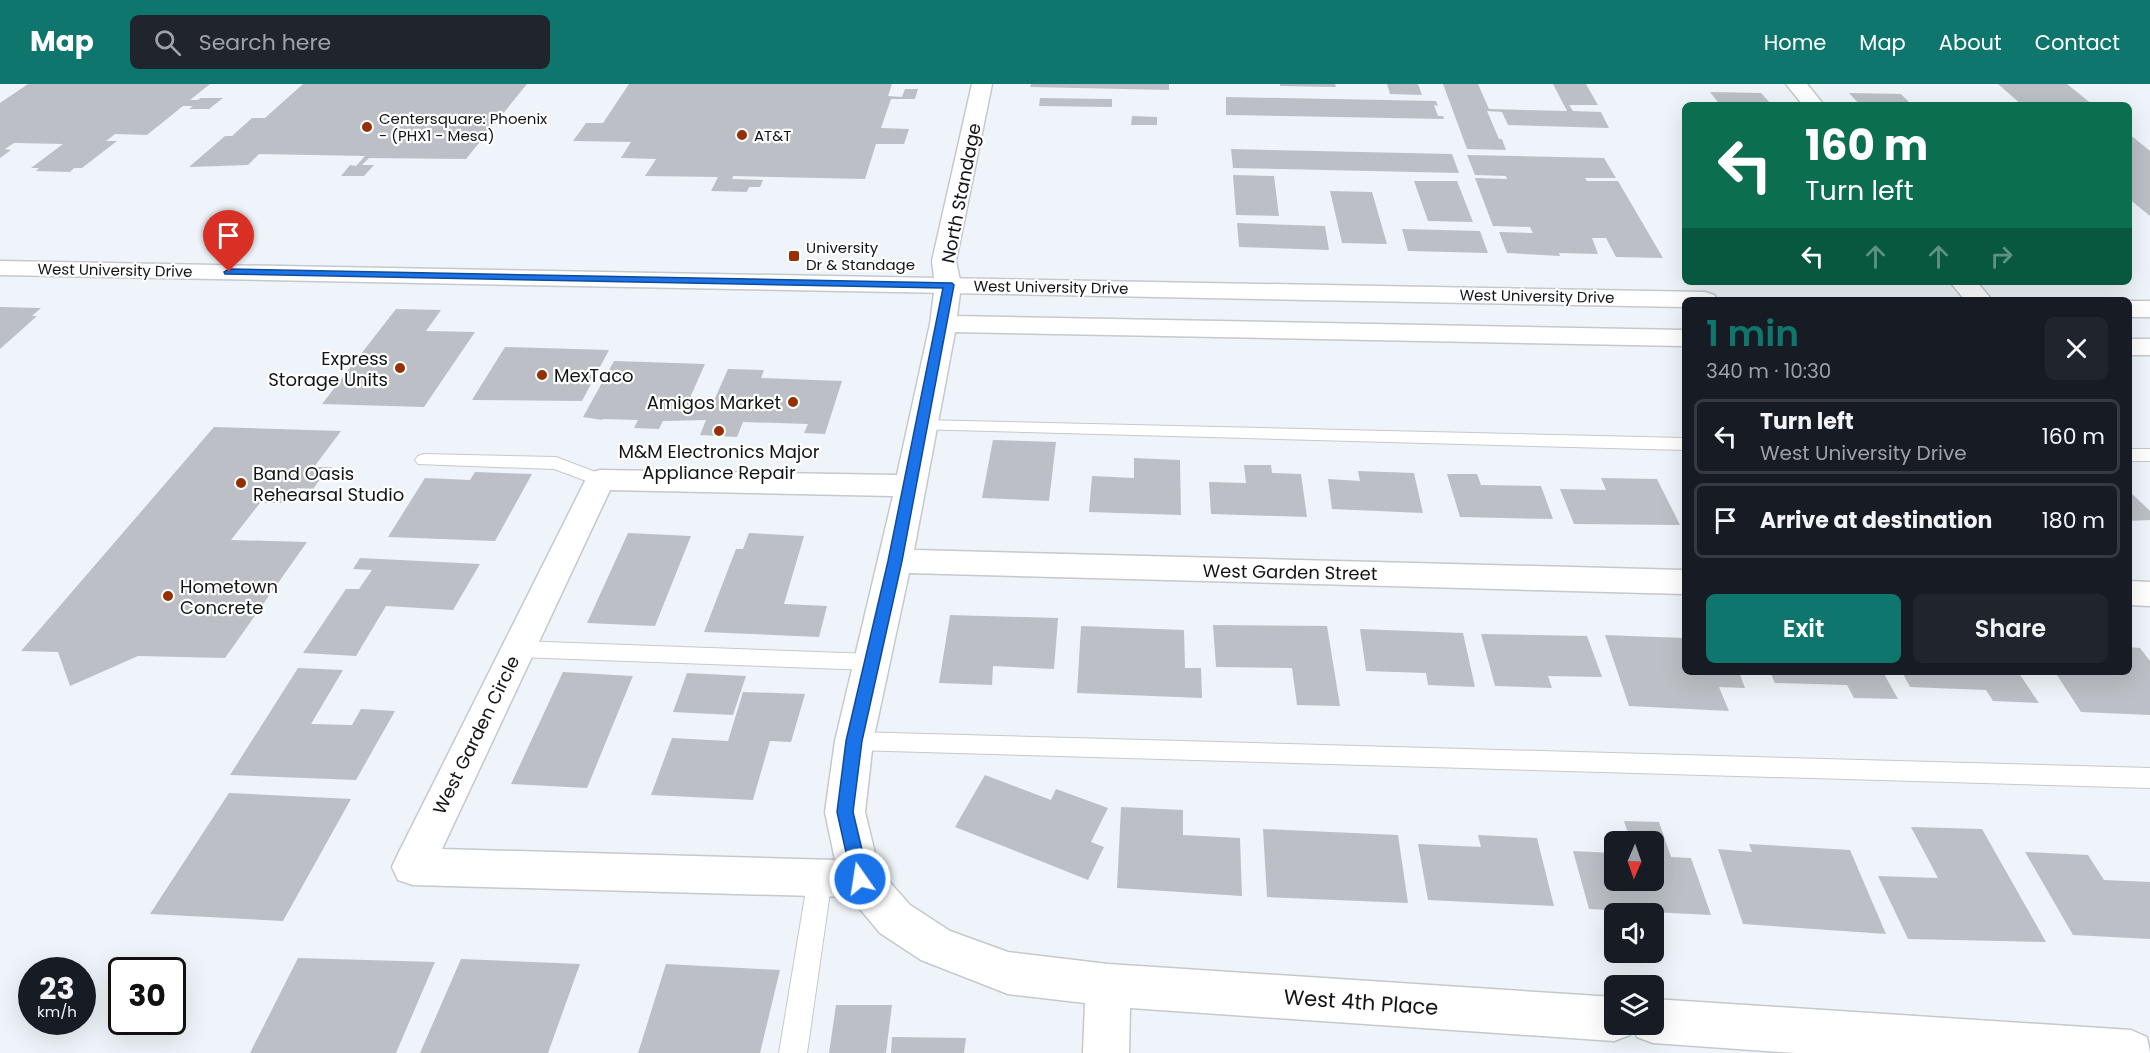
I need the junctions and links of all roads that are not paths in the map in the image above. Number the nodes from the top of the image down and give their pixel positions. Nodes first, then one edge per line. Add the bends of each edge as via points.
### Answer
1 (982, 84) edge
2 (1796, 84) edge
3 (1811, 102) edge
4 (0, 268) edge
5 (948, 285) junction
6 (1966, 285) edge
7 (1976, 297) edge
8 (1682, 300) edge
9 (2132, 309) edge
10 (2150, 309) edge
11 (943, 324) junction
12 (1682, 338) edge
13 (2132, 347) edge
14 (2150, 347) edge
15 (922, 425) junction
16 (1682, 444) edge
17 (2132, 455) edge
18 (2150, 455) edge
19 (424, 460) dead end
20 (600, 480) junction
21 (910, 486) junction
22 (895, 561) junction
23 (1682, 582) edge
24 (2132, 593) edge
25 (2150, 594) edge
26 (518, 649) junction
27 (871, 662) junction
28 (854, 741) junction
29 (2150, 778) edge
30 (820, 878) junction
31 (860, 879) junction
32 (1108, 985) junction
33 (1604, 1018) edge
34 (1664, 1022) edge
35 (793, 1053) edge
36 (1106, 1053) edge
37 (2131, 1053) edge

1 - 5 street, North Standage via 944,261
2 - 3 street
4 - 5 street, West University Drive
5 - 8 street, West University Drive
5 - 11 street, North Standage
6 - 7 street
9 - 10 street
11 - 12 street
11 - 15 street, North Standage
13 - 14 street
15 - 16 lane
15 - 21 street, North Standage
17 - 18 lane
19 - 20 lane via 556,463
20 - 21 street
20 - 26 street, West Garden Circle
21 - 22 street, North Standage
22 - 23 street, West Garden Street
22 - 27 street, North Standage
24 - 25 street
26 - 27 lane
26 - 30 street, West Garden Circle via 413,867
27 - 28 street, North Standage
28 - 29 lane
28 - 31 street, North Standage via 845,812
30 - 31 street, West Garden Circle
30 - 35 lane
31 - 32 street, North Standage via 895,919 936,946 1008,973
32 - 33 street, West 4th Place
32 - 36 street
34 - 37 street

